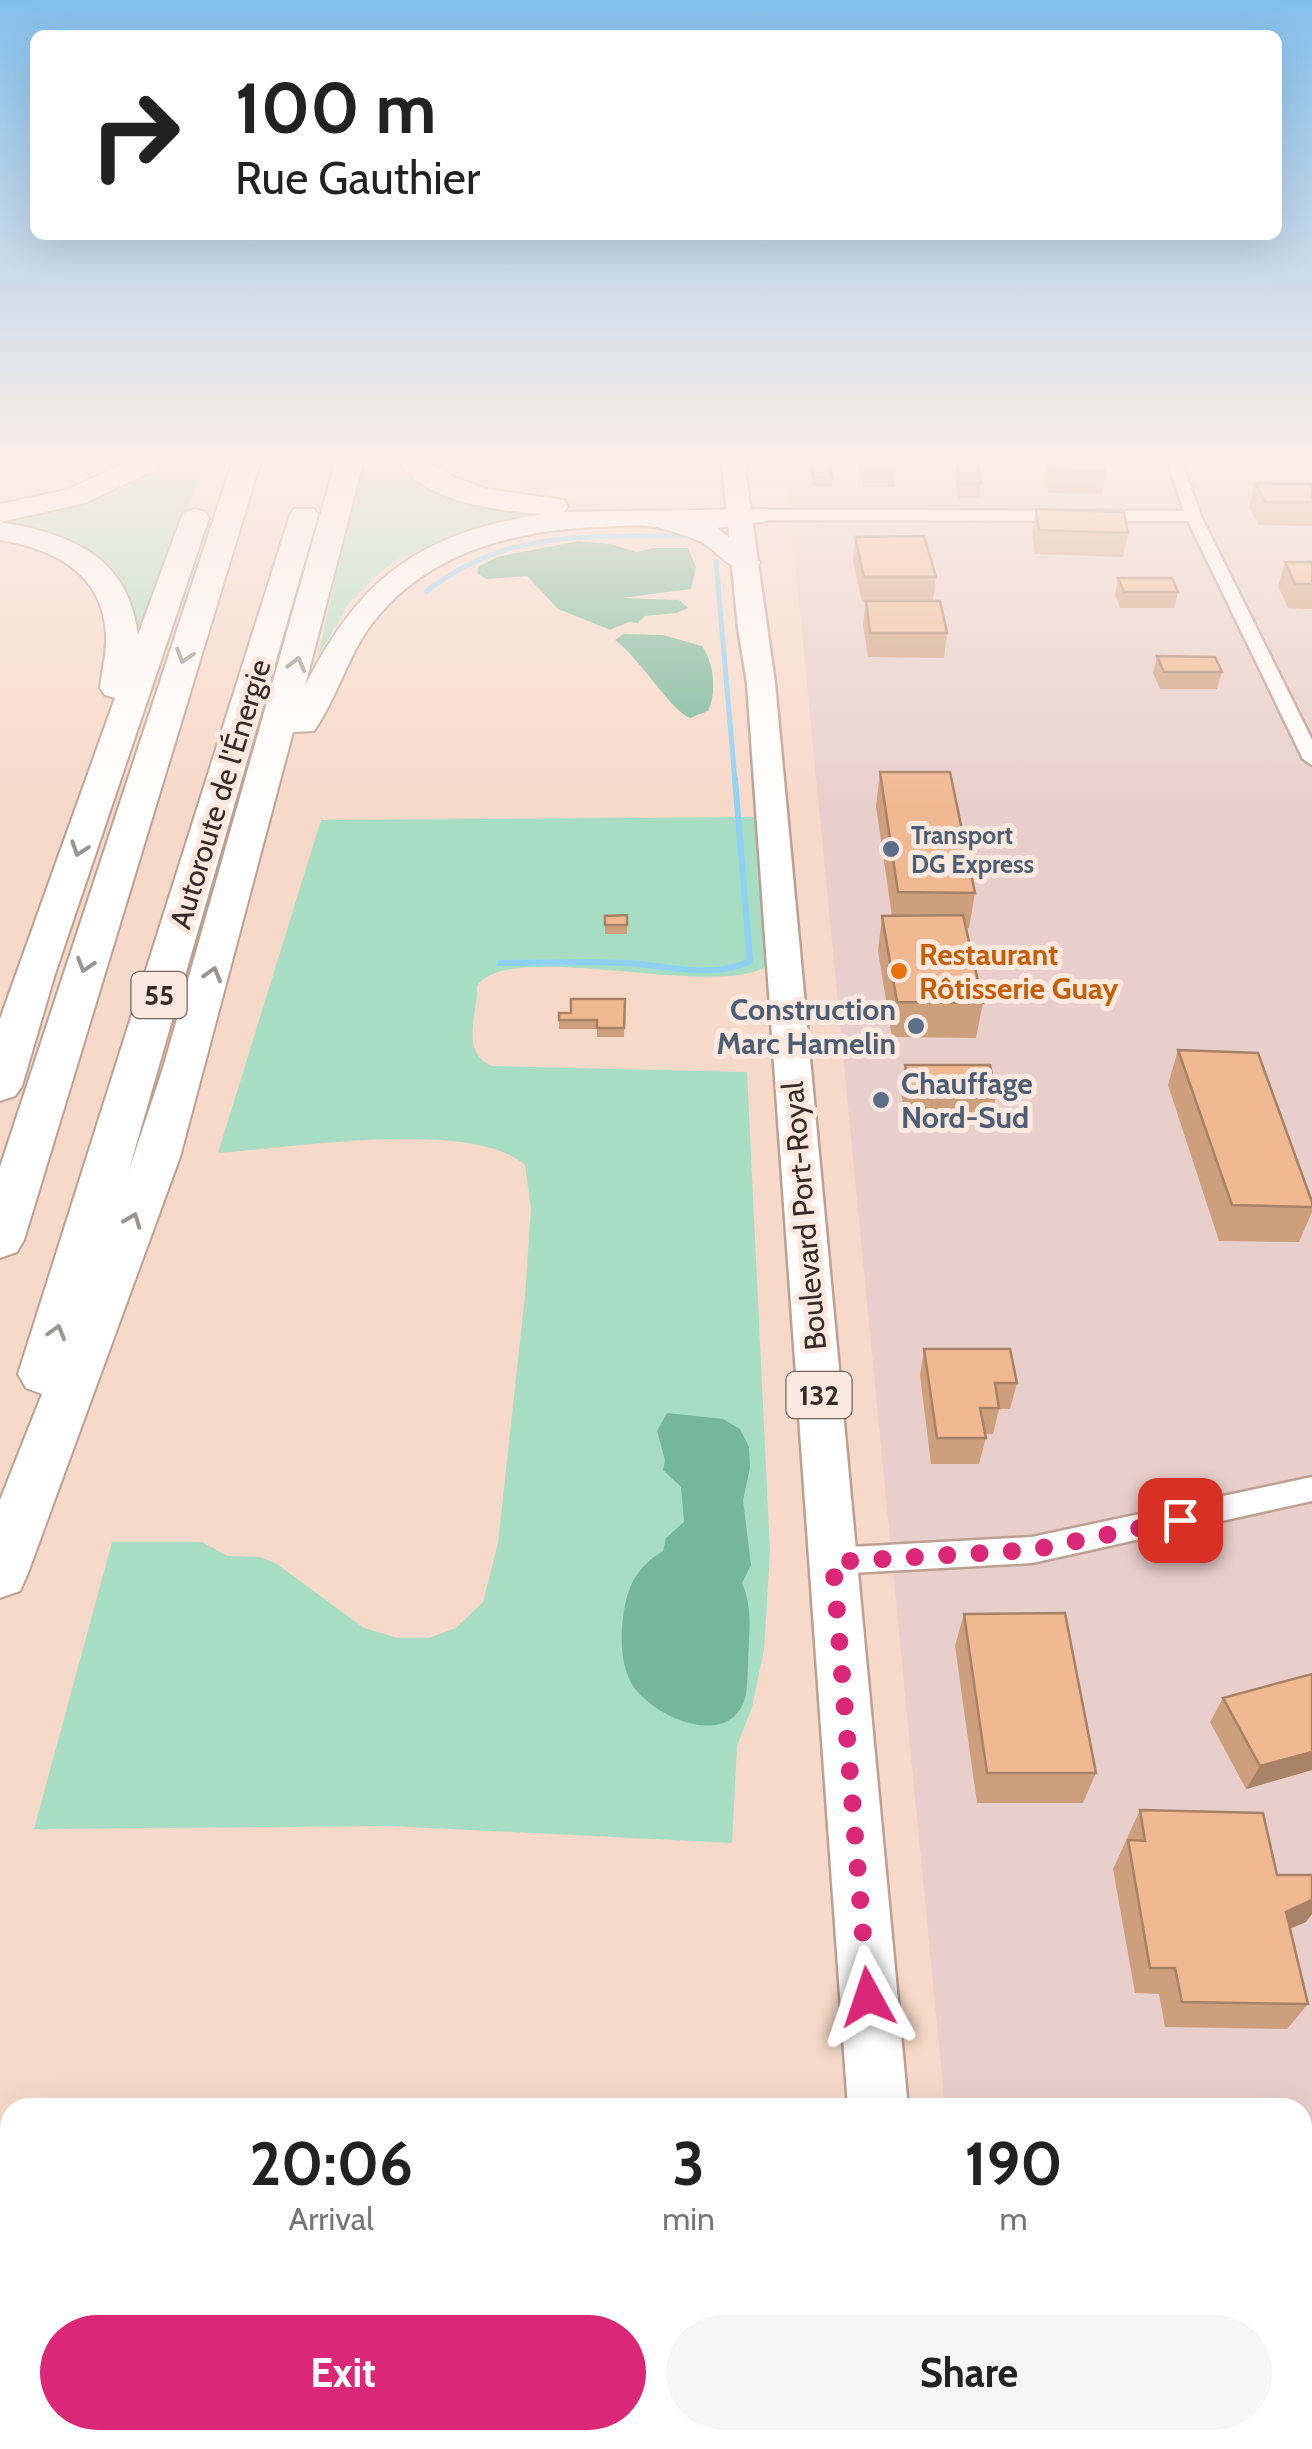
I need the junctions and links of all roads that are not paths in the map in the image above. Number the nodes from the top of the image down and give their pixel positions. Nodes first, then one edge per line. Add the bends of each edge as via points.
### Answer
1 (102, 577) edge
2 (174, 577) edge
3 (210, 577) edge
4 (284, 577) edge
5 (319, 577) edge
6 (402, 577) edge
7 (746, 577) edge
8 (761, 577) edge
9 (1223, 577) edge
10 (760, 683) junction
11 (111, 756) junction
12 (1312, 760) edge
13 (262, 792) junction
14 (0, 1086) edge
15 (0, 1240) edge
16 (1312, 1489) edge
17 (0, 1526) edge
18 (833, 1562) junction
19 (0, 1573) edge
20 (877, 2098) edge

1 - 11 highway via 113,594 122,640
2 - 11 highway
3 -> 15 highway
17 -> 4 highway, Autoroute de l'Énergie / 55
13 -> 5 highway
6 - 13 highway via 351,632
7 - 10 main road, Boulevard Port-Royal / 132
8 - 10 main road, Boulevard Port-Royal / 132
9 - 12 street
10 - 18 main road, Boulevard Port-Royal / 132
11 -> 14 highway
19 -> 13 highway via 157,1157
16 - 18 street via 1032,1550
18 - 20 main road, Boulevard Port-Royal / 132

